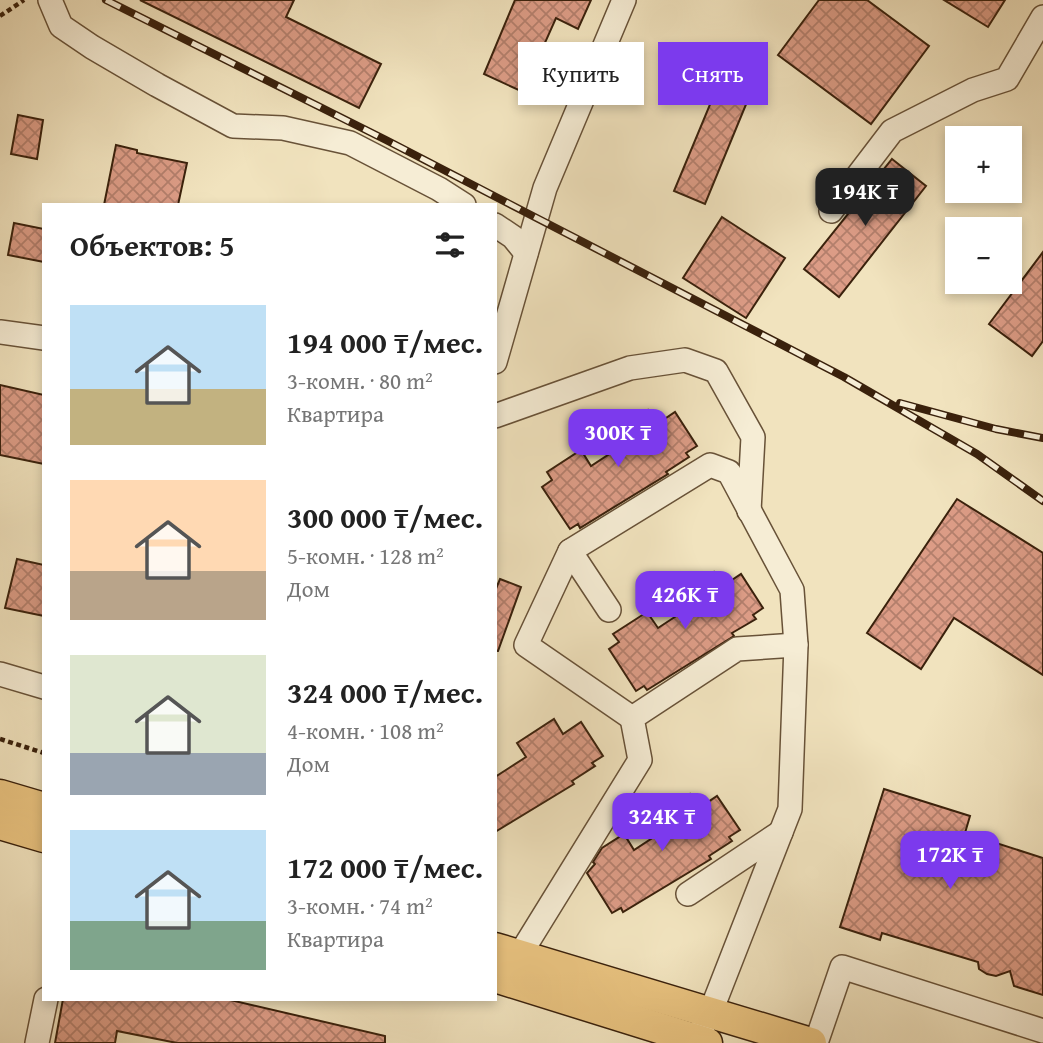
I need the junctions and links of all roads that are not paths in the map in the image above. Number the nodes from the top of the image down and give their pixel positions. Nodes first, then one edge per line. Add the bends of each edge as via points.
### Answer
1 (50, 0) edge
2 (624, 0) edge
3 (1043, 17) edge
4 (461, 203) edge
5 (831, 211) dead end
6 (497, 226) edge
7 (526, 253) junction
8 (0, 332) edge
9 (42, 338) edge
10 (497, 355) edge
11 (497, 415) edge
12 (750, 511) junction
13 (570, 551) junction
14 (609, 610) dead end
15 (796, 645) junction
16 (0, 674) edge
17 (42, 686) edge
18 (632, 718) junction
19 (0, 794) edge
20 (42, 807) edge
21 (0, 824) edge
22 (781, 832) junction
23 (42, 836) edge
24 (688, 894) dead end
25 (507, 952) edge
26 (497, 977) edge
27 (46, 1001) edge
28 (1043, 1031) edge
29 (704, 1032) edge
30 (37, 1043) edge
31 (813, 1043) edge

1 - 4 street via 61,26 233,126 283,128 350,143
2 - 7 street via 545,187
3 - 5 street via 1007,79 973,90 892,131
6 - 7 street
7 - 10 street
8 - 9 street
11 - 12 street via 630,368 685,360 716,371 753,437
12 - 13 street via 729,472 709,465
12 - 15 street via 792,590
13 - 14 street
13 - 18 street via 526,645
15 - 18 street via 737,649
15 - 22 street via 790,809
16 - 17 street
18 - 25 street via 640,760
19 - 20 main road
21 - 23 main road
22 - 24 street
22 - 29 street
25 - 29 main road
26 - 29 main road
27 - 30 street
28 - 31 street via 842,967
29 - 31 main road

